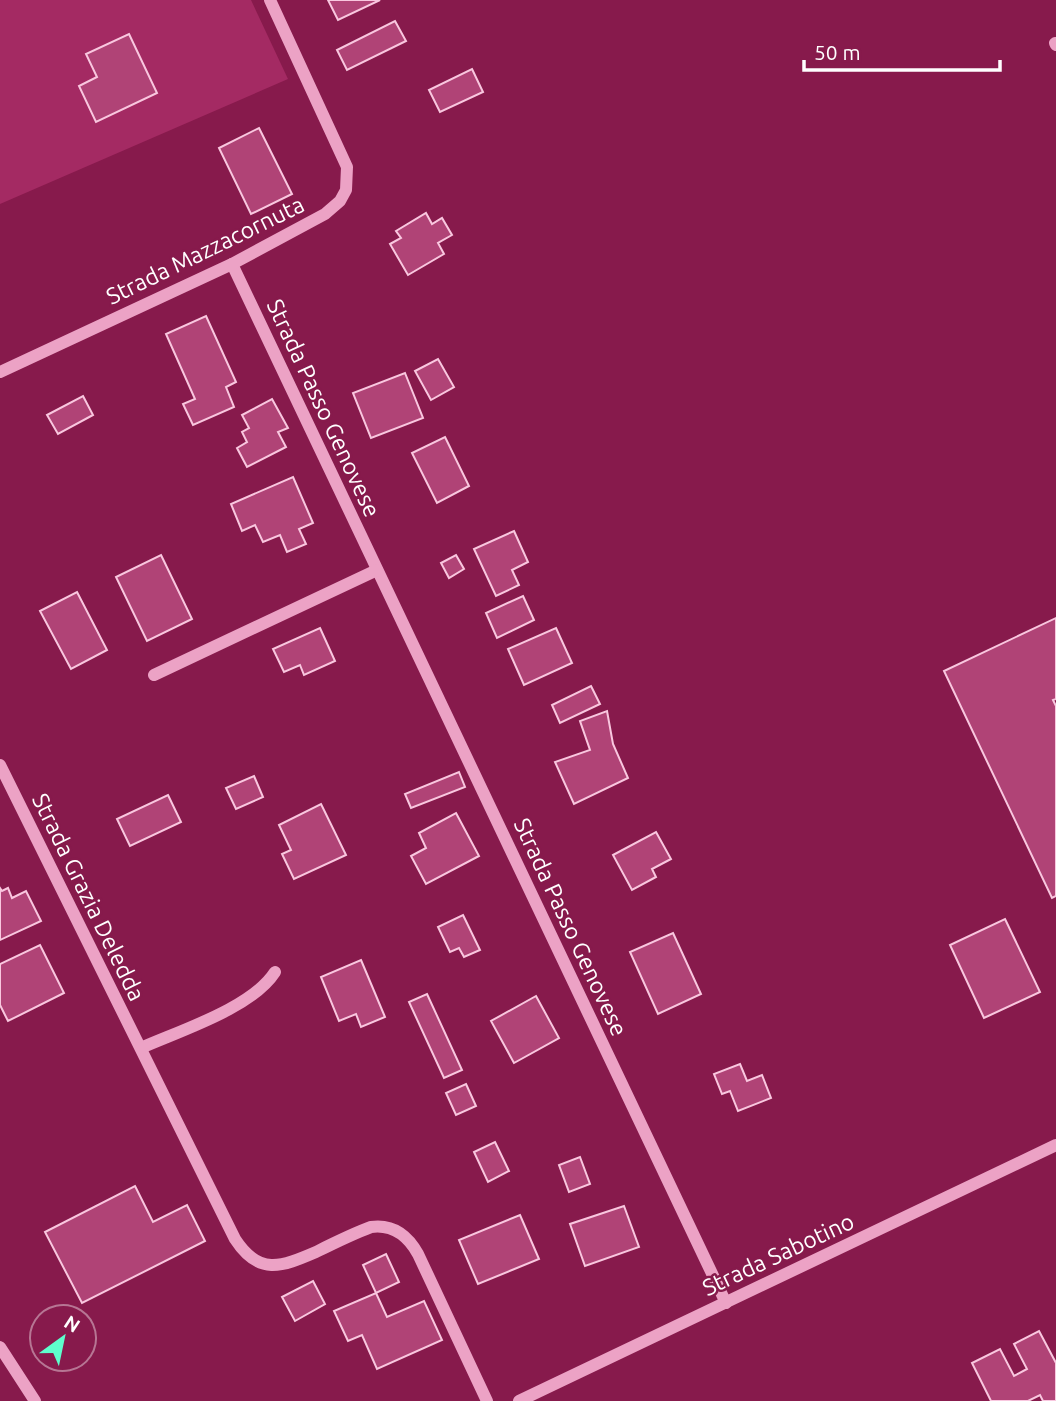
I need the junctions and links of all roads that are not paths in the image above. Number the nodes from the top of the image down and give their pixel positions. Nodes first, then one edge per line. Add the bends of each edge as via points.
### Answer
1 (270, 0) edge
2 (232, 264) junction
3 (0, 372) edge
4 (377, 570) junction
5 (154, 675) dead end
6 (0, 765) edge
7 (275, 972) dead end
8 (141, 1048) junction
9 (1056, 1145) edge
10 (726, 1303) junction
11 (0, 1347) edge
12 (35, 1401) edge
13 (487, 1401) edge
14 (519, 1401) edge

1 - 2 street, Strada Mazzacornuta via 344,159 348,179 333,209
2 - 3 street, Strada Mazzacornuta
2 - 4 street, Strada Passo Genovese
4 - 5 street
4 - 10 street, Strada Passo Genovese
6 - 8 street, Strada Grazia Deledda
7 - 8 street via 256,993 232,1007
8 - 13 street, Strada Grazia Deledda via 244,1252 265,1265 282,1266 371,1227 401,1233 418,1254
9 - 10 street, Strada Sabotino
10 - 14 street, Strada Sabotino
11 - 12 street

